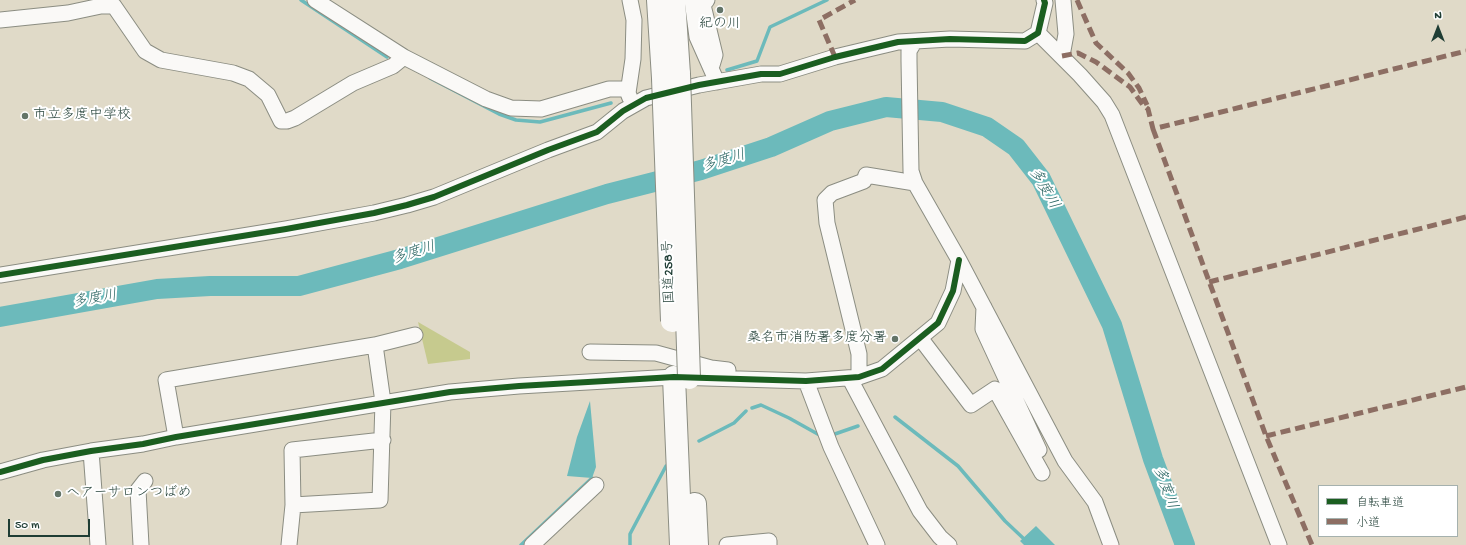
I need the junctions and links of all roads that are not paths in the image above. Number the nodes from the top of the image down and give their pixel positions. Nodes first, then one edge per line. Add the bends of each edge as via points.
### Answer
1 (315, 0) edge
2 (630, 0) edge
3 (658, 0) edge
4 (674, 0) edge
5 (692, 0) edge
6 (707, 0) edge
7 (1044, 0) edge
8 (1063, 0) edge
9 (0, 20) edge
10 (1038, 32) junction
11 (915, 41) junction
12 (1062, 56) junction
13 (404, 57) junction
14 (711, 68) junction
15 (671, 76) junction
16 (717, 82) junction
17 (628, 89) junction
18 (632, 105) junction
19 (913, 177) junction
20 (959, 260) junction
21 (0, 275) edge
22 (984, 307) junction
23 (415, 335) dead end
24 (921, 339) junction
25 (375, 345) junction
26 (590, 352) dead end
27 (681, 377) junction
28 (855, 378) junction
29 (740, 379) junction
30 (806, 381) junction
31 (384, 402) junction
32 (176, 437) junction
33 (383, 440) junction
34 (91, 451) junction
35 (0, 472) edge
36 (145, 481) dead end
37 (596, 485) dead end
38 (293, 505) junction
39 (689, 540) edge
40 (98, 545) edge
41 (141, 545) edge
42 (289, 545) edge
43 (532, 545) edge
44 (727, 545) edge
45 (769, 545) edge
46 (877, 545) edge
47 (949, 545) edge
48 (1111, 545) edge
49 (1279, 545) edge

1 - 13 street
2 - 17 street via 634,20 633,59
3 - 15 highway, 国道258号
4 - 15 highway, 国道258号
5 - 14 street via 697,37
6 - 14 street via 703,5 715,55
7 - 10 street via 1046,4
8 - 12 street via 1066,34
9 - 13 street via 114,6 145,51 161,60 233,73 249,79 268,95 281,121 295,118 353,83 393,66
10 - 11 street via 1025,40
10 - 12 street
11 - 16 street via 873,47 780,74 762,74
11 - 19 street via 909,51
12 - 49 street via 1104,102 1112,115
13 - 17 street via 486,99 511,108 542,109 610,89
14 - 16 street
15 - 27 highway, 国道258号, bridge
16 - 18 street via 646,98
17 - 18 street
18 - 21 street via 597,132 434,197 407,205 286,229
19 - 20 street
19 - 28 street via 866,175 864,181 832,193 826,200 827,223 859,354
20 - 22 street
20 - 24 street via 947,307 938,323
22 - 24 street via 983,329 994,357 1038,445 1042,473 995,389 971,405
22 - 48 street via 1065,461 1095,502
23 - 25 street
24 - 28 street via 882,369
25 - 31 street
25 - 32 street via 166,380
26 - 29 street via 656,352 710,368 732,371
27 - 29 street
27 - 31 street via 519,386 450,392
27 - 39 highway, 国道258号
28 - 30 street
28 - 47 street via 920,511
29 - 30 street
30 - 46 street via 832,447
31 - 32 street
31 - 33 street
32 - 34 street
33 - 38 street via 292,450
33 - 38 street via 380,500
34 - 35 street via 37,461
34 - 40 street
36 - 41 street via 138,490
37 - 43 street
38 - 42 street
44 - 45 street via 769,541

